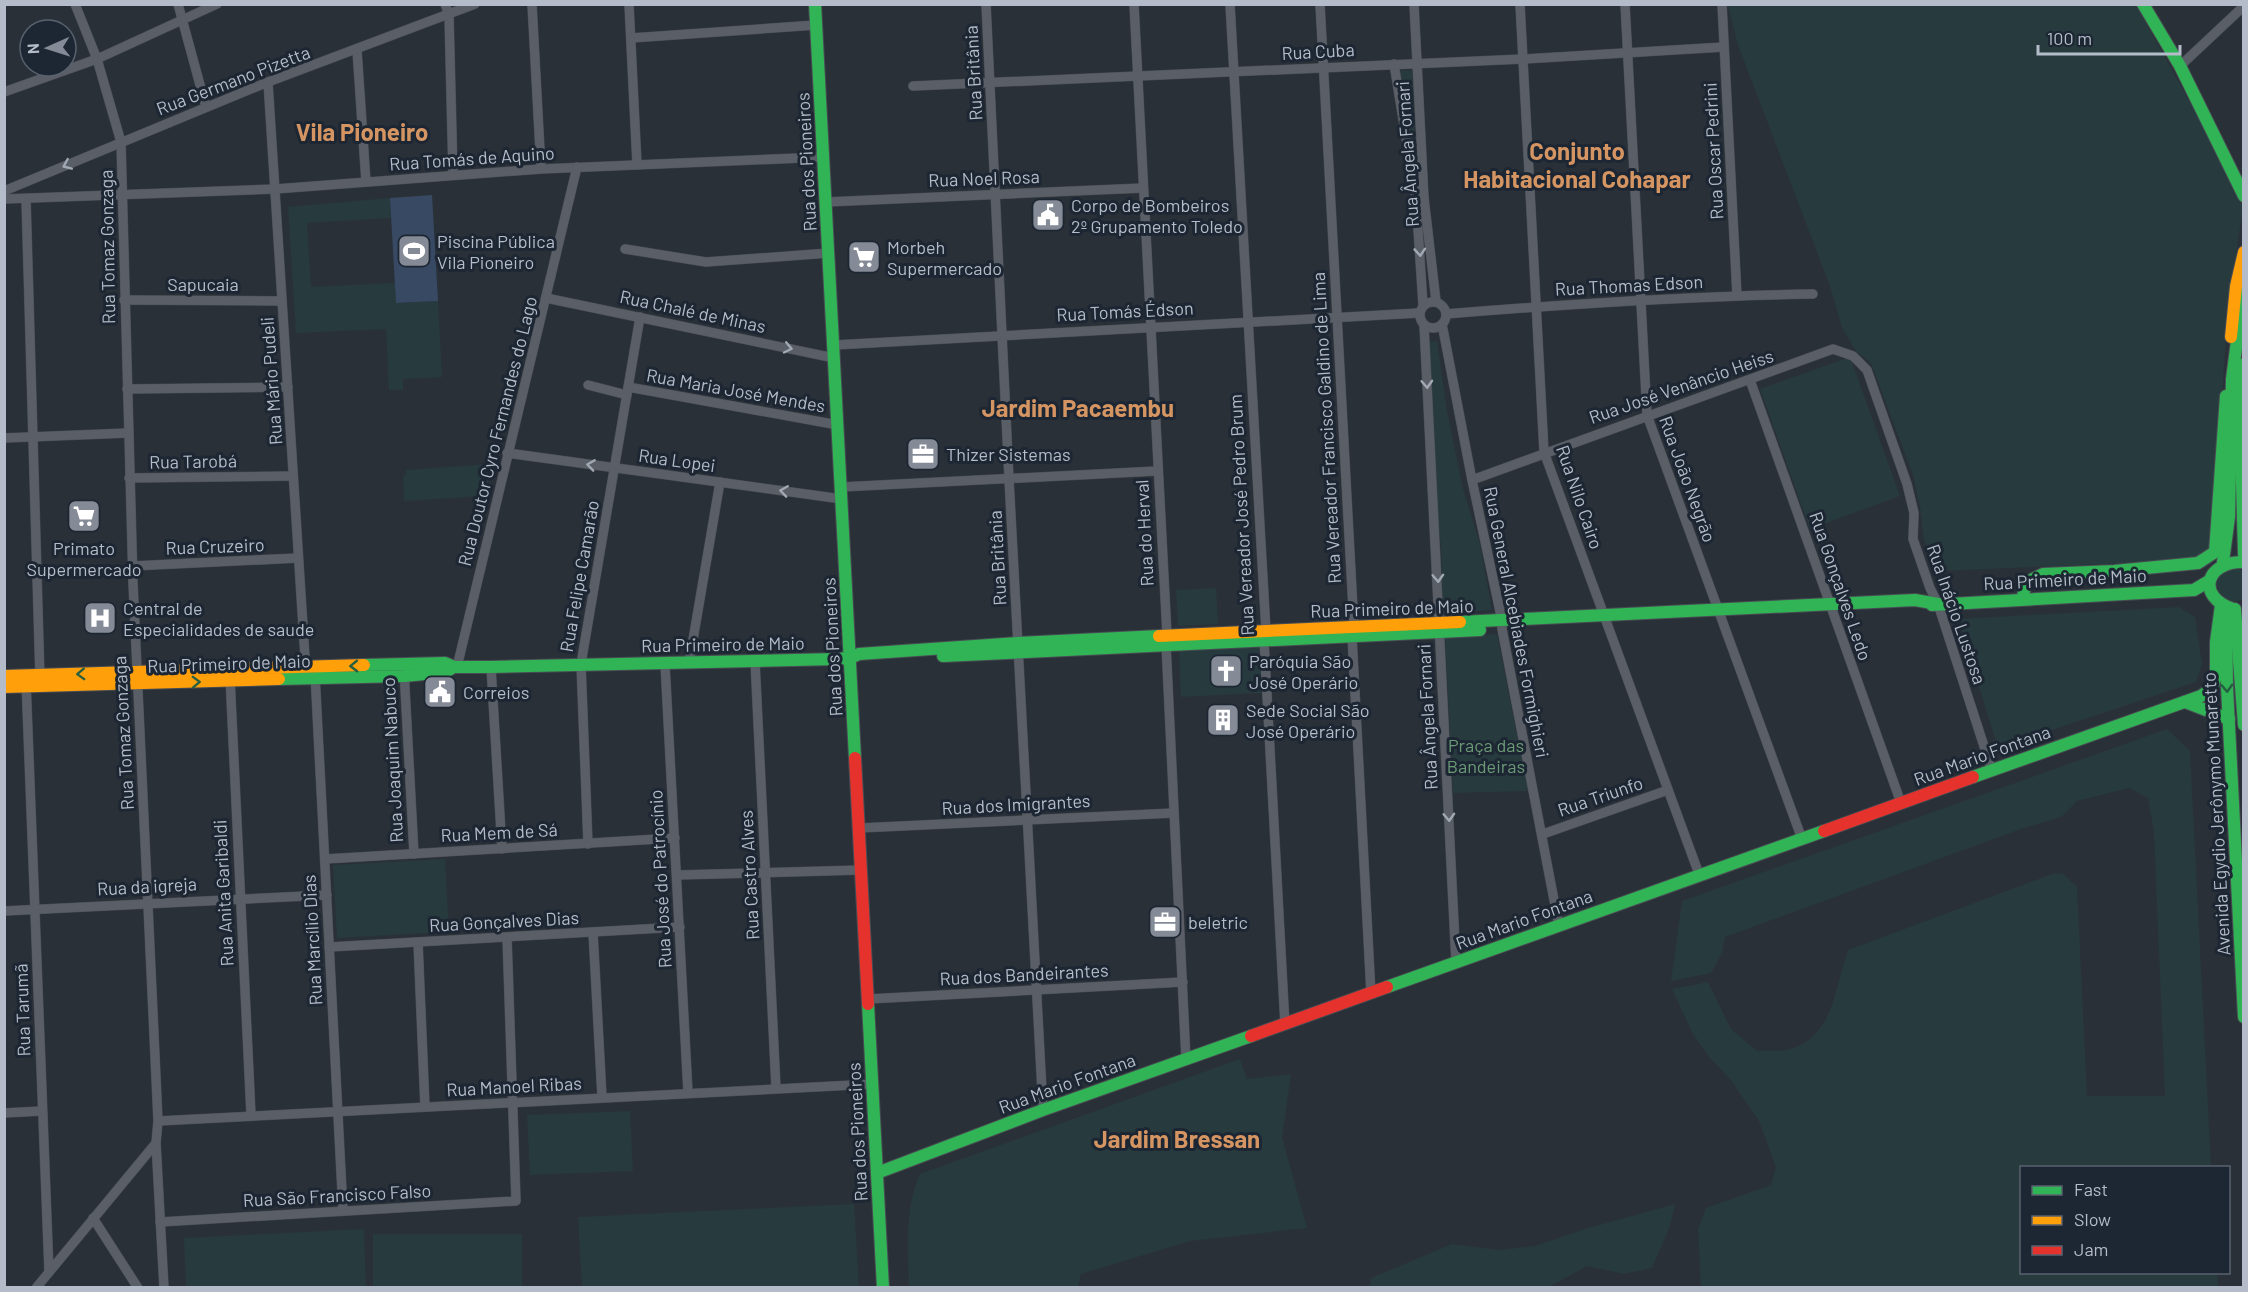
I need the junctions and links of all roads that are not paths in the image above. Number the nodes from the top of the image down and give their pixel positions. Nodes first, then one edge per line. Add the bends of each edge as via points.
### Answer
1 (75, 4) edge
2 (178, 4) edge
3 (217, 4) edge
4 (445, 4) edge
5 (475, 4) edge
6 (532, 4) edge
7 (629, 4) edge
8 (815, 4) edge
9 (986, 4) edge
10 (1134, 4) edge
11 (1230, 4) edge
12 (1320, 4) edge
13 (1414, 4) edge
14 (1520, 4) edge
15 (1625, 4) edge
16 (1722, 4) edge
17 (2143, 4) edge
18 (2244, 6) edge
19 (448, 15) junction
20 (182, 20) junction
21 (816, 25) junction
22 (631, 38) junction
23 (1724, 47) junction
24 (357, 50) junction
25 (1628, 52) junction
26 (97, 59) junction
27 (1523, 59) junction
28 (1394, 64) junction
29 (1418, 64) junction
30 (2180, 66) junction
31 (1323, 67) junction
32 (1233, 71) junction
33 (1137, 76) junction
34 (268, 82) junction
35 (990, 82) junction
36 (913, 86) dead end
37 (4, 92) edge
38 (206, 107) junction
39 (121, 142) junction
40 (824, 157) junction
41 (637, 165) junction
42 (577, 167) junction
43 (541, 169) junction
44 (453, 175) junction
45 (366, 182) junction
46 (1143, 188) junction
47 (275, 189) junction
48 (4, 191) edge
49 (995, 194) junction
50 (123, 196) junction
51 (2244, 196) edge
52 (4, 199) edge
53 (26, 199) junction
54 (1420, 199) junction
55 (826, 202) junction
56 (625, 249) dead end
57 (2244, 252) edge
58 (829, 253) junction
59 (2243, 287) edge
60 (1813, 294) dead end
61 (1737, 296) junction
62 (546, 298) junction
63 (124, 300) junction
64 (282, 301) junction
65 (1641, 301) junction
66 (1436, 302) junction
67 (1536, 306) junction
68 (1421, 309) junction
69 (1446, 315) junction
70 (1336, 316) junction
71 (640, 317) junction
72 (1247, 321) junction
73 (1442, 324) junction
74 (1424, 325) junction
75 (1150, 327) junction
76 (1002, 335) junction
77 (834, 345) junction
78 (1833, 349) joint
79 (834, 358) junction
80 (2244, 364) edge
81 (1750, 380) junction
82 (588, 386) dead end
83 (288, 387) junction
84 (127, 389) junction
85 (627, 391) junction
86 (1647, 415) junction
87 (838, 425) junction
88 (128, 432) junction
89 (33, 437) junction
90 (4, 438) edge
91 (1544, 452) junction
92 (507, 453) junction
93 (614, 468) junction
94 (1157, 471) junction
95 (293, 476) junction
96 (129, 478) junction
97 (1009, 479) junction
98 (1472, 480) junction
99 (720, 482) junction
100 (841, 493) junction
101 (2242, 519) edge
102 (2244, 554) edge
103 (298, 558) junction
104 (2223, 562) junction
105 (2244, 562) edge
106 (132, 566) junction
107 (2209, 581) junction
108 (2194, 590) junction
109 (2024, 599) junction
110 (1938, 603) junction
111 (1831, 607) junction
112 (2229, 607) edge
113 (1720, 614) junction
114 (1606, 620) junction
115 (1502, 625) junction
116 (1440, 628) junction
117 (1353, 632) junction
118 (1265, 635) junction
119 (1166, 639) junction
120 (1019, 648) junction
121 (850, 658) junction
122 (755, 662) junction
123 (688, 663) junction
124 (581, 664) junction
125 (665, 664) junction
126 (456, 667) junction
127 (491, 667) junction
128 (404, 670) junction
129 (310, 672) junction
130 (230, 675) junction
131 (4, 676) edge
132 (137, 678) junction
133 (32, 681) junction
134 (2242, 682) edge
135 (4, 687) edge
136 (2185, 702) junction
137 (2229, 719) junction
138 (2244, 725) edge
139 (1992, 771) junction
140 (2237, 773) edge
141 (1668, 790) junction
142 (1902, 803) junction
143 (1174, 813) junction
144 (1028, 819) junction
145 (859, 828) junction
146 (1543, 834) junction
147 (675, 838) junction
148 (1802, 839) junction
149 (588, 844) junction
150 (502, 849) junction
151 (414, 854) junction
152 (325, 859) junction
153 (861, 870) junction
154 (766, 872) junction
155 (1699, 874) junction
156 (677, 876) junction
157 (327, 895) junction
158 (239, 898) junction
159 (148, 902) junction
160 (36, 908) junction
161 (4, 911) edge
162 (1559, 926) junction
163 (680, 927) junction
164 (593, 932) junction
165 (507, 937) junction
166 (418, 942) junction
167 (329, 947) junction
168 (1456, 963) junction
169 (1183, 982) junction
170 (1037, 989) junction
171 (1371, 994) junction
172 (868, 999) junction
173 (2244, 1017) edge
174 (1285, 1025) junction
175 (1186, 1060) junction
176 (873, 1084) junction
177 (776, 1088) junction
178 (688, 1093) junction
179 (603, 1097) junction
180 (513, 1102) junction
181 (425, 1107) junction
182 (1043, 1110) junction
183 (42, 1111) junction
184 (338, 1111) junction
185 (4, 1113) edge
186 (251, 1115) junction
187 (158, 1121) junction
188 (156, 1143) junction
189 (878, 1173) junction
190 (343, 1211) junction
191 (93, 1218) junction
192 (160, 1222) junction
193 (49, 1272) junction
194 (36, 1287) edge
195 (138, 1287) edge
196 (164, 1287) edge
197 (883, 1287) edge

1 - 26 street, Rua Tomaz Gonzaga
2 - 20 street
3 - 20 street
4 - 19 street
5 - 19 street, Rua Germano Pizetta
6 - 43 street
7 - 22 street
8 - 21 main road, Rua dos Pioneiros
9 - 35 street, Rua Britânia
10 - 33 street, Rua do Herval
11 - 32 street, Rua Vereador José Pedro Brum
12 - 31 street, Rua Vereador Francisco Galdino de Lima
13 - 29 street, Rua Ângela Fornari
14 - 27 street, Rua Nilo Cairo
15 - 25 street, Rua João Negrão
16 - 23 street, Rua Oscar Pedrini
17 - 30 main road
18 - 30 street
19 - 24 street, Rua Germano Pizetta
19 - 44 street
20 - 26 street
20 - 38 street
21 - 22 street
21 - 40 main road, Rua dos Pioneiros
22 - 41 street
23 - 25 street, Rua Cuba
23 - 61 street, Rua Oscar Pedrini
24 - 34 street, Rua Germano Pizetta
24 - 45 street
25 - 27 street, Rua Cuba
25 - 65 street, Rua João Negrão
26 - 37 street
26 - 39 street, Rua Tomaz Gonzaga
27 - 29 street, Rua Cuba
27 - 67 street, Rua Nilo Cairo
28 - 29 street, Rua Cuba
28 - 31 street, Rua Cuba
28 - 54 street, Rua Ângela Fornari
29 - 54 street, Rua Ângela Fornari
30 - 51 main road
31 - 32 street, Rua Cuba
31 - 70 street, Rua Vereador Francisco Galdino de Lima
32 - 33 street, Rua Cuba
32 - 72 street, Rua Vereador José Pedro Brum
33 - 35 street, Rua Cuba
33 - 46 street, Rua do Herval
34 - 38 street, Rua Germano Pizetta
34 - 47 street, Rua Mário Pudeli
35 - 36 street, Rua Cuba
35 - 49 street, Rua Britânia
38 - 39 street, Rua Germano Pizetta
39 -> 48 street, Rua Germano Pizetta
39 - 50 street, Rua Tomaz Gonzaga
40 - 41 street, Rua Tomás de Aquino
40 - 55 main road, Rua dos Pioneiros
41 - 42 street, Rua Tomás de Aquino
42 - 43 street, Rua Tomás de Aquino
42 - 62 street, Rua Doutor Cyro Fernandes do Lago
43 - 44 street, Rua Tomás de Aquino
44 - 45 street, Rua Tomás de Aquino
45 - 47 street, Rua Tomás de Aquino
46 - 49 street, Rua Noel Rosa
46 - 75 street, Rua do Herval
47 - 50 street, Rua Tomás de Aquino
47 - 64 street, Rua Mário Pudeli
49 - 55 street, Rua Noel Rosa
49 - 76 street, Rua Britânia
50 - 53 street, Rua Tomás de Aquino
50 - 63 street, Rua Tomaz Gonzaga
52 - 53 street, Rua Tomás de Aquino
53 - 89 street, Rua Tarumã
54 - 66 street, Rua Ângela Fornari
54 -> 68 street, Rua Ângela Fornari
55 - 58 main road, Rua dos Pioneiros
56 - 58 street via 706,262
57 - 109 main road via 2236,286 2215,552 2198,563 2043,574 2029,581
58 - 77 main road, Rua dos Pioneiros
59 - 104 main road via 2232,379 2229,517
60 - 61 street, Rua Thomas Edson
61 - 65 street, Rua Thomas Edson
62 - 71 street, Rua Chalé de Minas
62 - 92 street, Rua Doutor Cyro Fernandes do Lago
63 - 64 street, Sapucaia
63 - 84 street, Rua Tomaz Gonzaga
64 - 83 street, Rua Mário Pudeli
65 - 67 street, Rua Thomas Edson
65 - 86 street, Rua João Negrão
66 - 68 street via 1431,301
66 - 69 street via 1443,306
67 - 69 street, Rua Thomas Edson
67 - 91 street, Rua Nilo Cairo
68 - 70 street, Rua Tomás Édson
68 - 74 street
69 - 73 street
70 - 72 street, Rua Tomás Édson
70 - 117 street, Rua Vereador Francisco Galdino de Lima
71 -> 79 street, Rua Chalé de Minas
71 - 85 street, Rua Felipe Camarão
72 - 75 street, Rua Tomás Édson
72 - 118 street, Rua Vereador José Pedro Brum
73 - 74 street via 1436,328
73 - 98 street, Rua General Alcebiades Formighieri
74 -> 116 street, Rua Ângela Fornari
75 - 76 street, Rua Tomás Édson
75 - 94 street, Rua do Herval
76 - 77 street, Rua Tomás Édson
76 - 97 street, Rua Britânia
77 - 79 main road, Rua dos Pioneiros
78 - 81 street, Rua José Venâncio Heiss
78 - 110 street, Rua Inácio Lustosa via 1853,356 1867,370 1907,484 1914,513 1913,539
79 - 87 main road, Rua dos Pioneiros
80 - 101 main road
81 - 86 street, Rua José Venâncio Heiss
81 - 111 street, Rua Gonçalves Ledo
82 - 85 street, Rua Maria José Mendes
83 - 84 street
83 - 95 street, Rua Mário Pudeli
84 - 88 street, Rua Tomaz Gonzaga
85 - 87 street, Rua Maria José Mendes
85 - 93 street, Rua Felipe Camarão
86 - 91 street, Rua José Venâncio Heiss
86 - 113 street, Rua João Negrão
87 - 100 main road, Rua dos Pioneiros
88 - 89 street
88 - 96 street, Rua Tomaz Gonzaga
89 - 90 street
89 - 133 street, Rua Tarumã
91 - 98 street, Rua José Venâncio Heiss
91 - 114 street, Rua Nilo Cairo
93 -> 92 street, Rua Lopei
92 - 126 street, Rua Doutor Cyro Fernandes do Lago
93 - 99 street, Rua Lopei
93 - 124 street, Rua Felipe Camarão
94 - 97 street, Rua Lopei
94 - 119 street, Rua do Herval
95 - 96 street, Rua Tarobá
95 - 103 street, Rua Mário Pudeli
96 - 106 street, Rua Tomaz Gonzaga
97 - 100 street, Rua Lopei
97 - 120 street, Rua Britânia
98 - 115 street, Rua General Alcebiades Formighieri
100 -> 99 street, Rua Lopei
99 - 123 street
100 - 121 main road, Rua dos Pioneiros
101 - 102 main road
103 - 106 street, Rua Cruzeiro
103 - 129 street, Rua Mário Pudeli
104 - 105 main road
104 - 107 main road
106 - 132 street, Rua Tomaz Gonzaga
107 - 108 main road, Rua Primeiro de Maio
107 - 112 main road via 2212,597
108 - 109 main road, Rua Primeiro de Maio
108 - 112 main road
109 - 110 main road, Rua Primeiro de Maio
110 - 111 main road, Rua Primeiro de Maio via 1915,600
110 - 139 street, Rua Inácio Lustosa
111 - 113 main road, Rua Primeiro de Maio
111 - 142 street, Rua Gonçalves Ledo
112 - 134 main road, Avenida Egydio Jerônymo Munaretto
112 - 136 main road, Rua Mario Fontana via 2216,642 2212,688
112 -> 137 main road, Avenida Egydio Jerônymo Munaretto
113 - 114 main road, Rua Primeiro de Maio
113 - 148 street, Rua João Negrão
114 - 115 main road, Rua Primeiro de Maio
114 - 141 street, Rua Nilo Cairo
115 - 116 main road, Rua Primeiro de Maio
115 - 146 street, Rua General Alcebiades Formighieri
116 - 117 main road, Rua Primeiro de Maio
116 -> 168 street, Rua Ângela Fornari
117 - 118 main road, Rua Primeiro de Maio
117 - 171 street, Rua Vereador Francisco Galdino de Lima
118 - 119 main road, Rua Primeiro de Maio
118 - 174 street, Rua Vereador José Pedro Brum
119 - 120 main road, Rua Primeiro de Maio
119 - 143 street, Rua do Herval
120 - 121 main road, Rua Primeiro de Maio via 859,654
120 - 144 street, Rua Britânia
121 - 122 main road, Rua Primeiro de Maio
121 - 145 main road, Rua dos Pioneiros
122 - 123 main road, Rua Primeiro de Maio
122 - 154 street, Rua Castro Alves
123 - 125 main road, Rua Primeiro de Maio
124 - 125 main road, Rua Primeiro de Maio
124 - 127 main road, Rua Primeiro de Maio
124 - 149 street, Rua Felipe Camarão
125 - 147 street, Rua José do Patrocínio
126 - 127 main road, Rua Primeiro de Maio
126 - 128 main road, Rua Primeiro de Maio via 445,663
127 - 150 street
128 - 129 main road, Rua Primeiro de Maio
128 - 151 street, Rua Joaquim Nabuco
129 - 130 main road, Rua Primeiro de Maio
129 - 152 street, Rua Marcílio Dias
130 - 132 main road, Rua Primeiro de Maio
130 - 158 street, Rua Anita Garibaldi
131 - 133 main road, Rua Primeiro de Maio
132 - 133 main road, Rua Primeiro de Maio
132 - 159 street, Rua Tomaz Gonzaga
133 - 135 main road, Rua Primeiro de Maio
133 - 160 street, Rua Tarumã
134 - 138 main road, Avenida Egydio Jerônymo Munaretto
136 - 137 main road
136 - 139 main road, Rua Mario Fontana
137 - 140 main road, Avenida Egydio Jerônymo Munaretto
139 - 142 main road, Rua Mario Fontana
140 - 173 main road, Avenida Egydio Jerônymo Munaretto
141 - 146 street, Rua Triunfo
141 - 155 street, Rua Nilo Cairo
142 - 148 main road, Rua Mario Fontana
143 - 144 street, Rua dos Imigrantes
143 - 169 street, Rua do Herval
144 - 145 street, Rua dos Imigrantes
144 - 170 street, Rua Britânia
145 - 153 main road, Rua dos Pioneiros
146 - 162 street, Rua General Alcebiades Formighieri
147 - 149 street, Rua Mem de Sá
147 - 156 street, Rua José do Patrocínio
148 - 155 main road, Rua Mario Fontana
149 - 150 street, Rua Mem de Sá
150 - 151 street, Rua Mem de Sá
151 - 152 street, Rua Mem de Sá
152 - 157 street, Rua Marcílio Dias
153 - 154 street
153 - 172 main road, Rua dos Pioneiros
154 - 156 street
154 - 177 street, Rua Castro Alves
155 - 162 main road, Rua Mario Fontana
156 - 163 street, Rua José do Patrocínio
157 - 158 street, Rua da igreja
157 - 167 street, Rua Marcílio Dias
158 - 159 street, Rua da igreja
158 - 186 street, Rua Anita Garibaldi
159 - 160 street, Rua da igreja
159 - 187 street, Rua Tomaz Gonzaga
160 - 161 street, Rua da igreja
160 - 183 street, Rua Tarumã
162 - 168 main road, Rua Mario Fontana
163 - 164 street, Rua Gonçalves Dias
163 - 178 street, Rua José do Patrocínio
164 - 165 street, Rua Gonçalves Dias
164 - 179 street
165 - 166 street, Rua Gonçalves Dias
165 - 180 street
166 - 167 street, Rua Gonçalves Dias
166 - 181 street
167 - 184 street, Rua Marcílio Dias
168 - 171 main road, Rua Mario Fontana
169 - 170 street, Rua dos Bandeirantes
169 - 175 street, Rua do Herval
170 - 172 street, Rua dos Bandeirantes
170 - 182 street, Rua Britânia
171 - 174 main road, Rua Mario Fontana
172 - 176 main road, Rua dos Pioneiros
174 - 175 main road, Rua Mario Fontana
175 - 182 main road, Rua Mario Fontana
176 - 177 street, Rua Manoel Ribas
176 - 189 main road, Rua dos Pioneiros
177 - 178 street, Rua Manoel Ribas
178 - 179 street, Rua Manoel Ribas
179 - 180 street, Rua Manoel Ribas
180 - 181 street, Rua Manoel Ribas
180 - 190 street, Rua São Francisco Falso via 516,1201
181 - 184 street, Rua Manoel Ribas
182 - 189 main road, Rua Mario Fontana
183 - 185 street
183 - 193 street, Rua Tarumã
184 - 186 street, Rua Manoel Ribas
184 - 190 street, Rua Marcílio Dias
186 - 187 street, Rua Manoel Ribas
187 - 188 street, Rua Tomaz Gonzaga
188 - 191 street
188 - 192 street, Rua Tomaz Gonzaga
189 - 197 main road, Rua dos Pioneiros
190 - 192 street, Rua São Francisco Falso
191 - 193 street
191 - 195 street
192 - 196 street, Rua Tomaz Gonzaga
193 - 194 street

